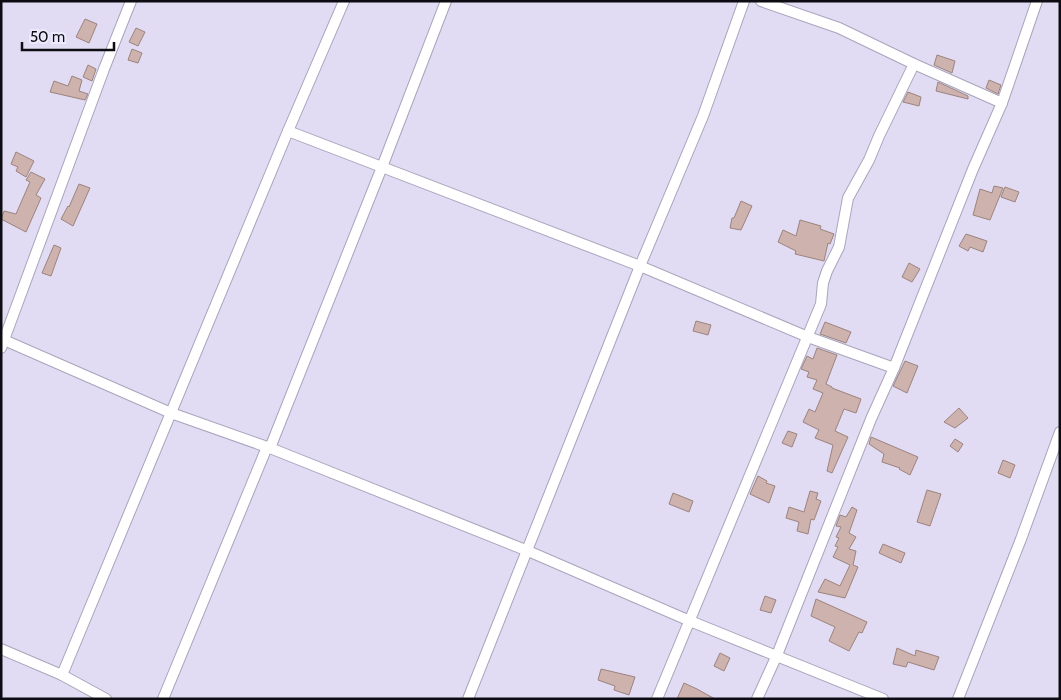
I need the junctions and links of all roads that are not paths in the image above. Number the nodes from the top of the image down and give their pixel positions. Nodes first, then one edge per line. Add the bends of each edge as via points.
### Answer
1 (131, 1) edge
2 (344, 1) edge
3 (446, 1) edge
4 (744, 1) edge
5 (761, 1) edge
6 (1037, 1) edge
7 (914, 64) junction
8 (1002, 103) junction
9 (288, 131) junction
10 (382, 167) junction
11 (640, 266) junction
12 (808, 336) junction
13 (3, 344) edge
14 (894, 368) junction
15 (172, 413) junction
16 (1060, 432) edge
17 (268, 448) junction
18 (528, 551) junction
19 (690, 621) junction
20 (1, 649) edge
21 (777, 656) junction
22 (62, 675) junction
23 (106, 699) edge
24 (163, 699) edge
25 (468, 699) edge
26 (657, 699) edge
27 (757, 699) edge
28 (884, 699) edge
29 (958, 699) edge

1 - 13 street
2 - 9 street
3 - 10 street
4 - 11 street via 703,116
5 - 7 street via 839,28
6 - 8 street
7 - 8 street
7 - 12 street via 848,198 839,247 827,271 821,304
8 - 14 street
9 - 10 street
9 - 15 street
10 - 11 street
10 - 17 street
11 - 12 street
11 - 18 street
12 - 14 street
12 - 19 street
13 - 15 street
14 - 21 street
15 - 17 street
15 - 22 street
16 - 29 street
17 - 18 street
17 - 24 street
18 - 19 street
18 - 25 street
19 - 21 street
19 - 26 street
20 - 22 street
21 - 27 street
21 - 28 street
22 - 23 street

